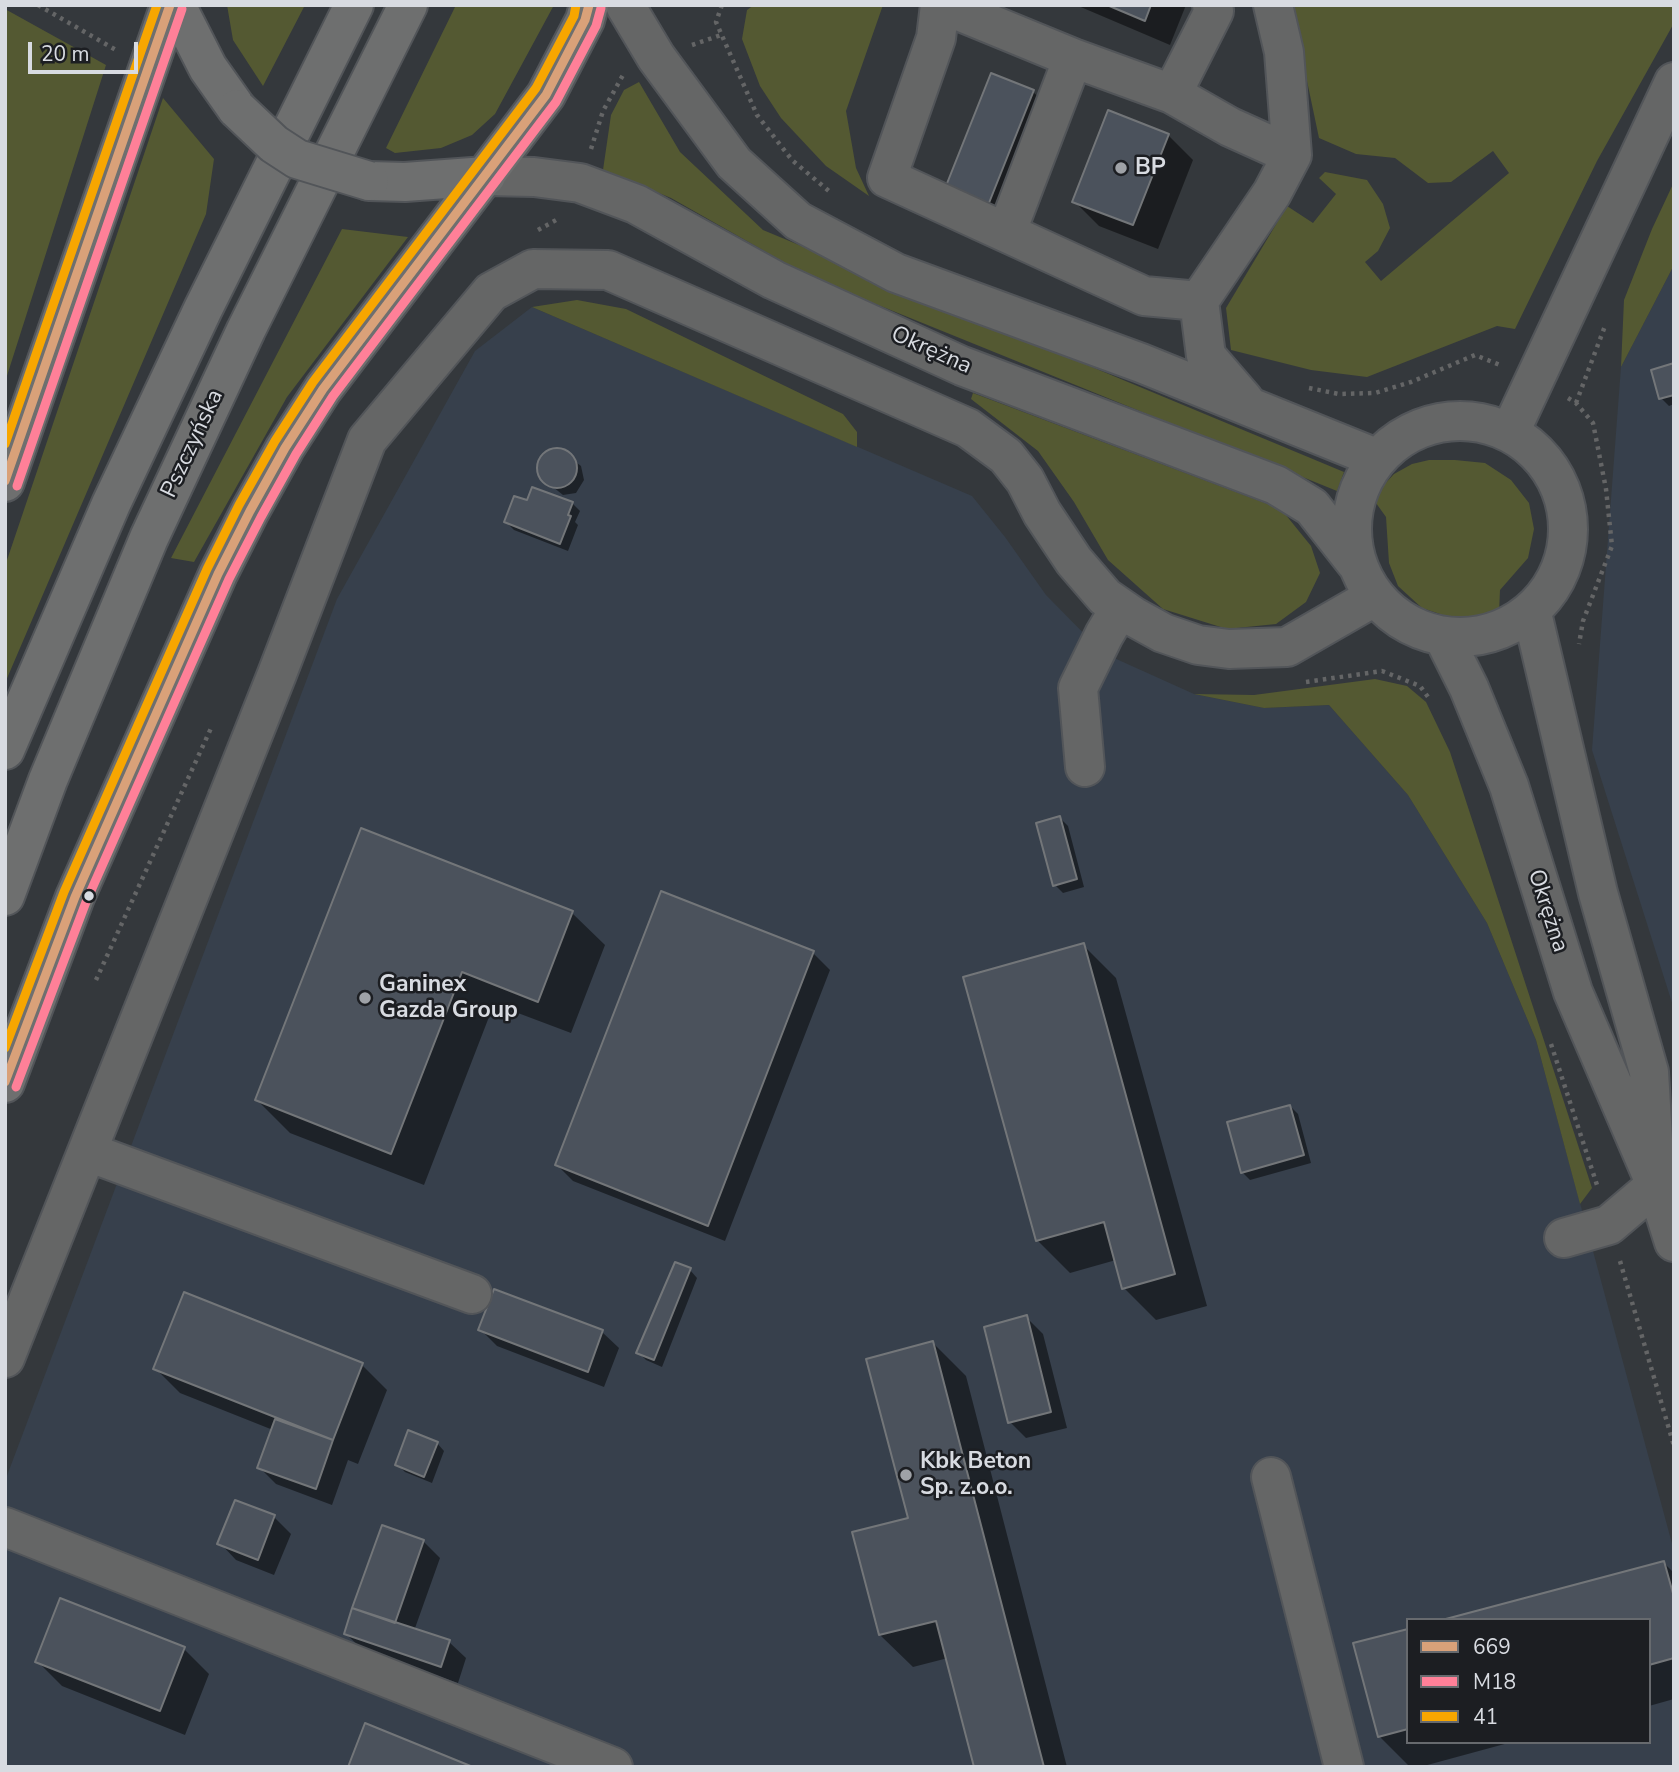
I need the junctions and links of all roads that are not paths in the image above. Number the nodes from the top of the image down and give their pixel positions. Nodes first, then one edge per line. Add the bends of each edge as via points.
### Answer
1 (170, 5) edge
2 (176, 5) edge
3 (354, 5) edge
4 (408, 5) edge
5 (589, 5) edge
6 (625, 5) edge
7 (942, 5) edge
8 (1212, 5) edge
9 (1273, 5) edge
10 (1073, 58) junction
11 (1674, 82) edge
12 (1172, 94) junction
13 (1292, 155) junction
14 (486, 176) junction
15 (1007, 231) junction
16 (1199, 301) junction
17 (1249, 407) junction
18 (1510, 432) junction
19 (1376, 458) junction
20 (5, 482) edge
21 (1356, 563) junction
22 (1374, 597) junction
23 (1121, 608) junction
24 (1532, 613) junction
25 (1443, 636) junction
26 (5, 750) edge
27 (1085, 767) dead end
28 (5, 896) edge
29 (5, 1083) edge
30 (88, 1152) junction
31 (1665, 1182) edge
32 (1564, 1238) dead end
33 (1674, 1242) edge
34 (472, 1294) dead end
35 (5, 1358) edge
36 (1271, 1477) dead end
37 (5, 1527) edge
38 (612, 1767) edge
39 (1345, 1767) edge

1 - 20 main road
2 - 14 main road, bridge via 208,68 237,109 297,159 369,181
3 - 26 main road via 111,505
4 - 28 main road, Pszczyńska via 246,330 149,538
5 - 14 main road via 546,95
6 - 17 street via 656,57 734,163 798,221 896,273 1141,362
7 - 10 street
7 - 15 street via 936,38 887,178
8 - 12 street
9 - 13 street via 1284,52
10 - 12 street
10 - 15 street
11 - 18 street
12 - 13 street
13 - 16 street
14 - 21 street, Okrężna via 580,183 636,204 774,280 962,366 1276,485 1312,507
14 - 29 main road via 323,389 250,511 75,897
15 - 16 street via 1144,296
16 - 17 street via 1206,356
17 - 19 street
18 - 19 street via 1475,421 1439,422 1404,435
18 - 24 street via 1538,453 1552,472 1569,515 1567,550 1555,583
19 - 21 street via 1357,491 1351,527
21 - 22 street
22 - 23 street via 1287,647 1198,645 1163,633
22 - 25 street via 1409,625
23 - 27 street via 1078,688
23 - 30 street via 1105,597 1074,561 1026,480 1006,456 968,428 608,270 533,269 512,280 491,292 367,440
24 - 25 street via 1502,632 1469,638
24 - 31 street, Okrężna via 1598,893 1649,1072
25 - 31 street, Okrężna via 1509,786 1573,992
30 - 34 street
30 - 35 street
31 - 32 street via 1609,1225
31 - 33 street, Okrężna
36 - 39 street
37 - 38 street

